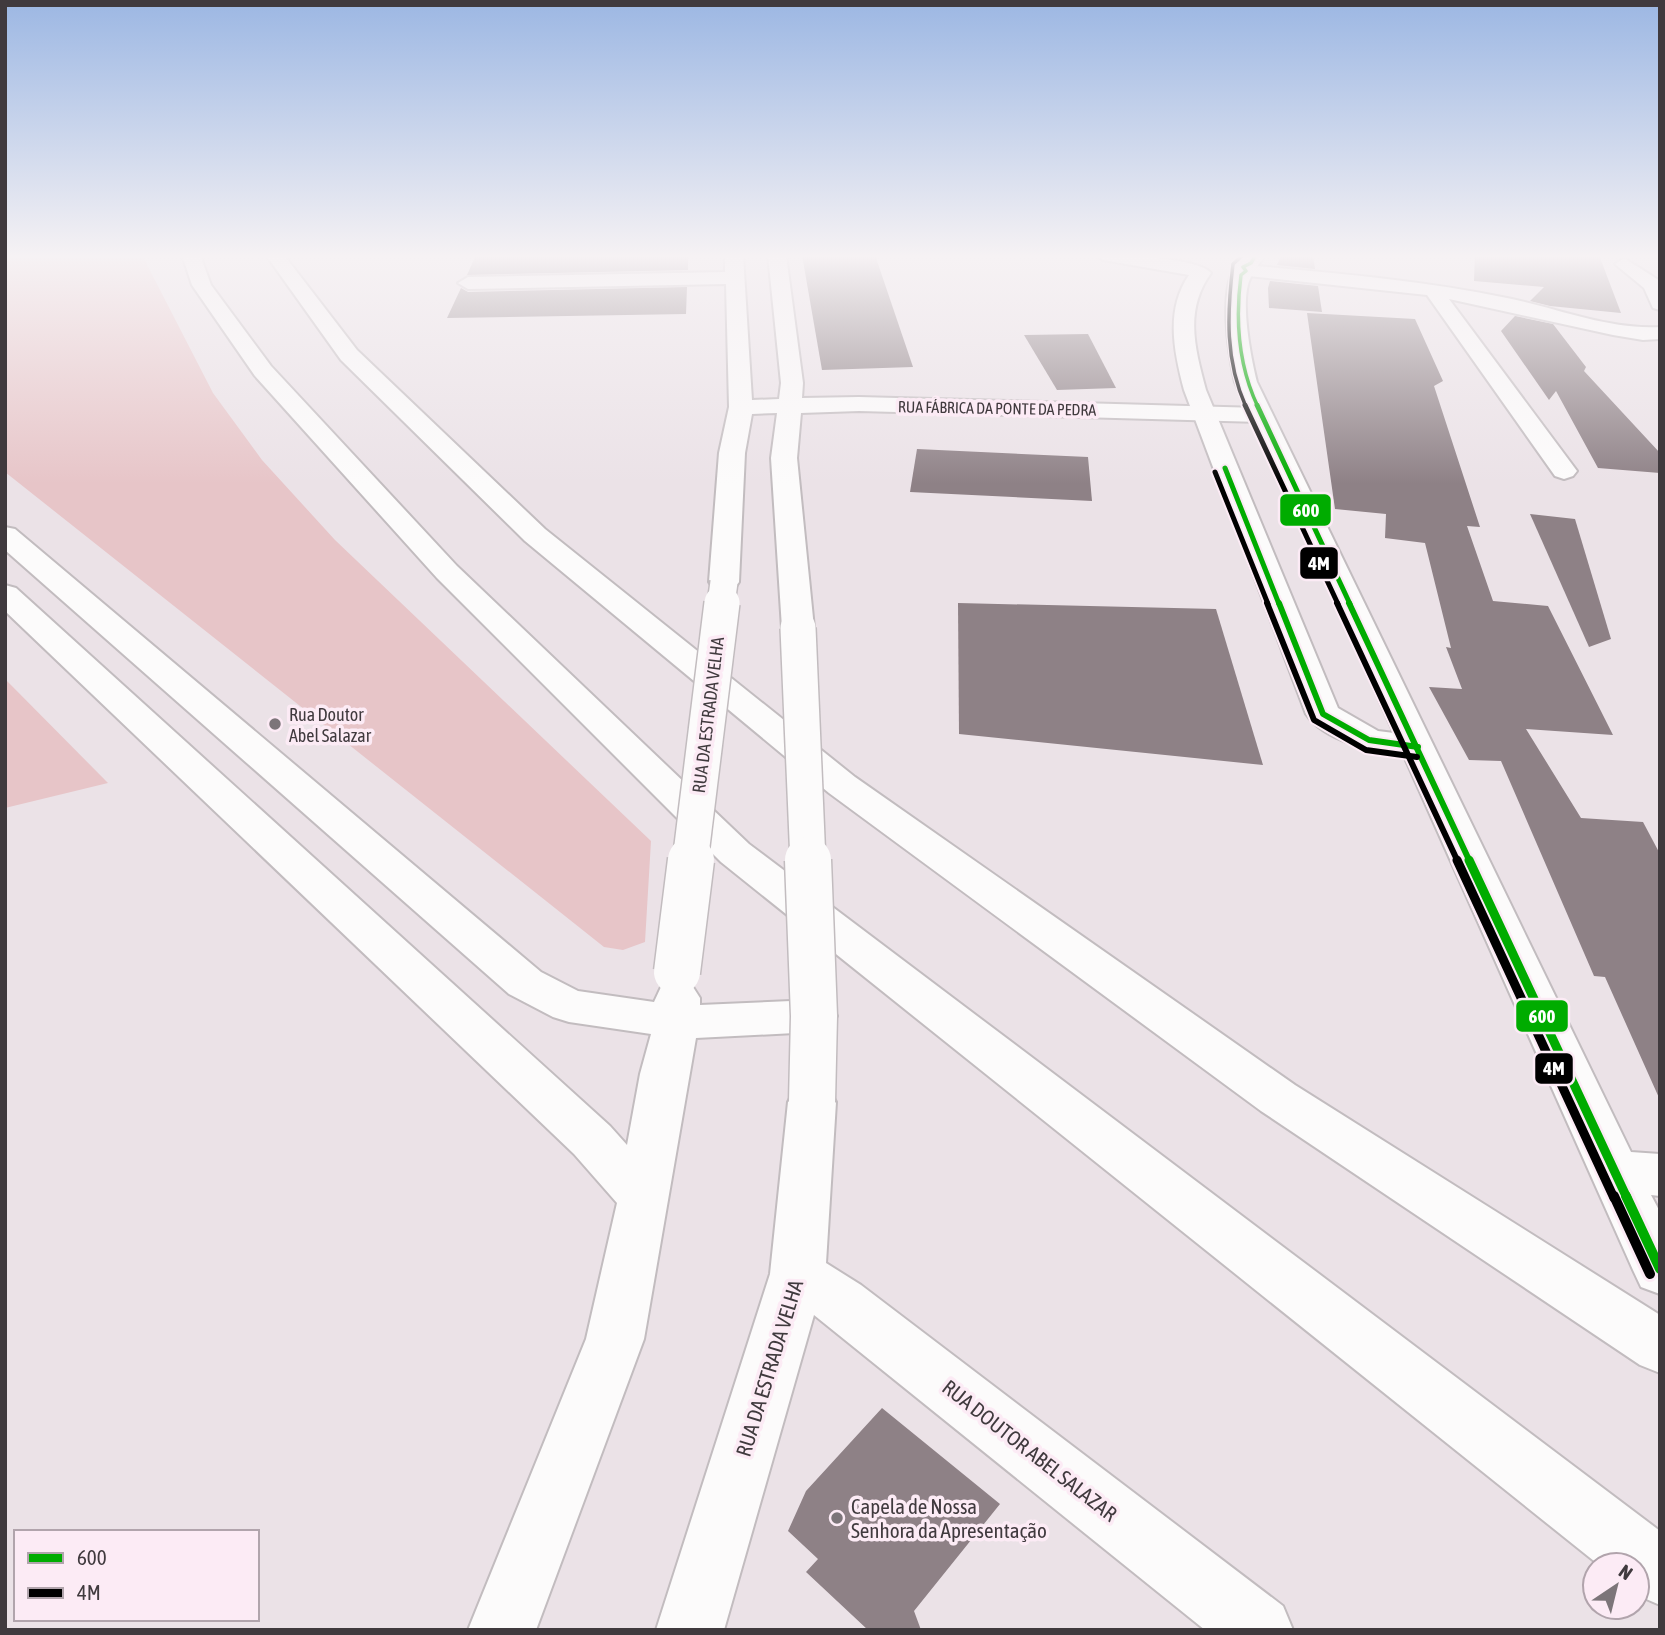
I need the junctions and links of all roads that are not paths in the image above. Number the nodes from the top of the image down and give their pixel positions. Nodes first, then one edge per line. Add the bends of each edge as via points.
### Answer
1 (236, 331) edge
2 (331, 331) edge
3 (737, 331) edge
4 (786, 331) edge
5 (1185, 331) edge
6 (1236, 331) edge
7 (1463, 331) edge
8 (1628, 331) edge
9 (1660, 333) edge
10 (791, 406) junction
11 (741, 407) junction
12 (1203, 413) junction
13 (1260, 415) junction
14 (1564, 471) dead end
15 (5, 534) edge
16 (5, 594) edge
17 (1418, 747) junction
18 (692, 1005) junction
19 (814, 1016) junction
20 (1637, 1173) edge
21 (644, 1198) junction
22 (1654, 1258) edge
23 (798, 1274) junction
24 (1660, 1347) edge
25 (1660, 1572) edge
26 (508, 1628) edge
27 (690, 1630) edge
28 (1259, 1630) edge

1 - 25 main road via 272,381 447,572 735,853
2 - 24 main road via 349,355 535,536 842,785 1278,1098
3 - 11 main road, RUA DA ESTRADA VELHA
4 - 10 main road, RUA DA ESTRADA VELHA
5 - 12 main road via 1184,342
6 - 13 main road via 1246,382
7 - 14 main road
8 - 9 main road
10 - 11 main road
10 - 12 main road, RUA FÁBRICA DA PONTE DA PEDRA
10 - 19 main road, RUA DA ESTRADA VELHA, bridge via 784,458 798,628
11 - 18 main road, RUA DA ESTRADA VELHA, bridge via 732,453
12 - 13 main road, RUA FÁBRICA DA PONTE DA PEDRA
12 - 17 main road via 1323,714 1369,740
13 - 17 main road
15 - 18 main road via 525,984 569,1006
16 - 21 main road via 592,1140
17 - 20 main road
18 - 19 main road
18 - 21 main road, RUA DA ESTRADA VELHA via 664,1074
19 - 23 main road, RUA DA ESTRADA VELHA, bridge
20 - 22 main road
21 - 26 main road, RUA DA ESTRADA VELHA via 615,1339
23 - 27 main road, RUA DA ESTRADA VELHA
23 - 28 main road, RUA DOUTOR ABEL SALAZAR via 841,1302

